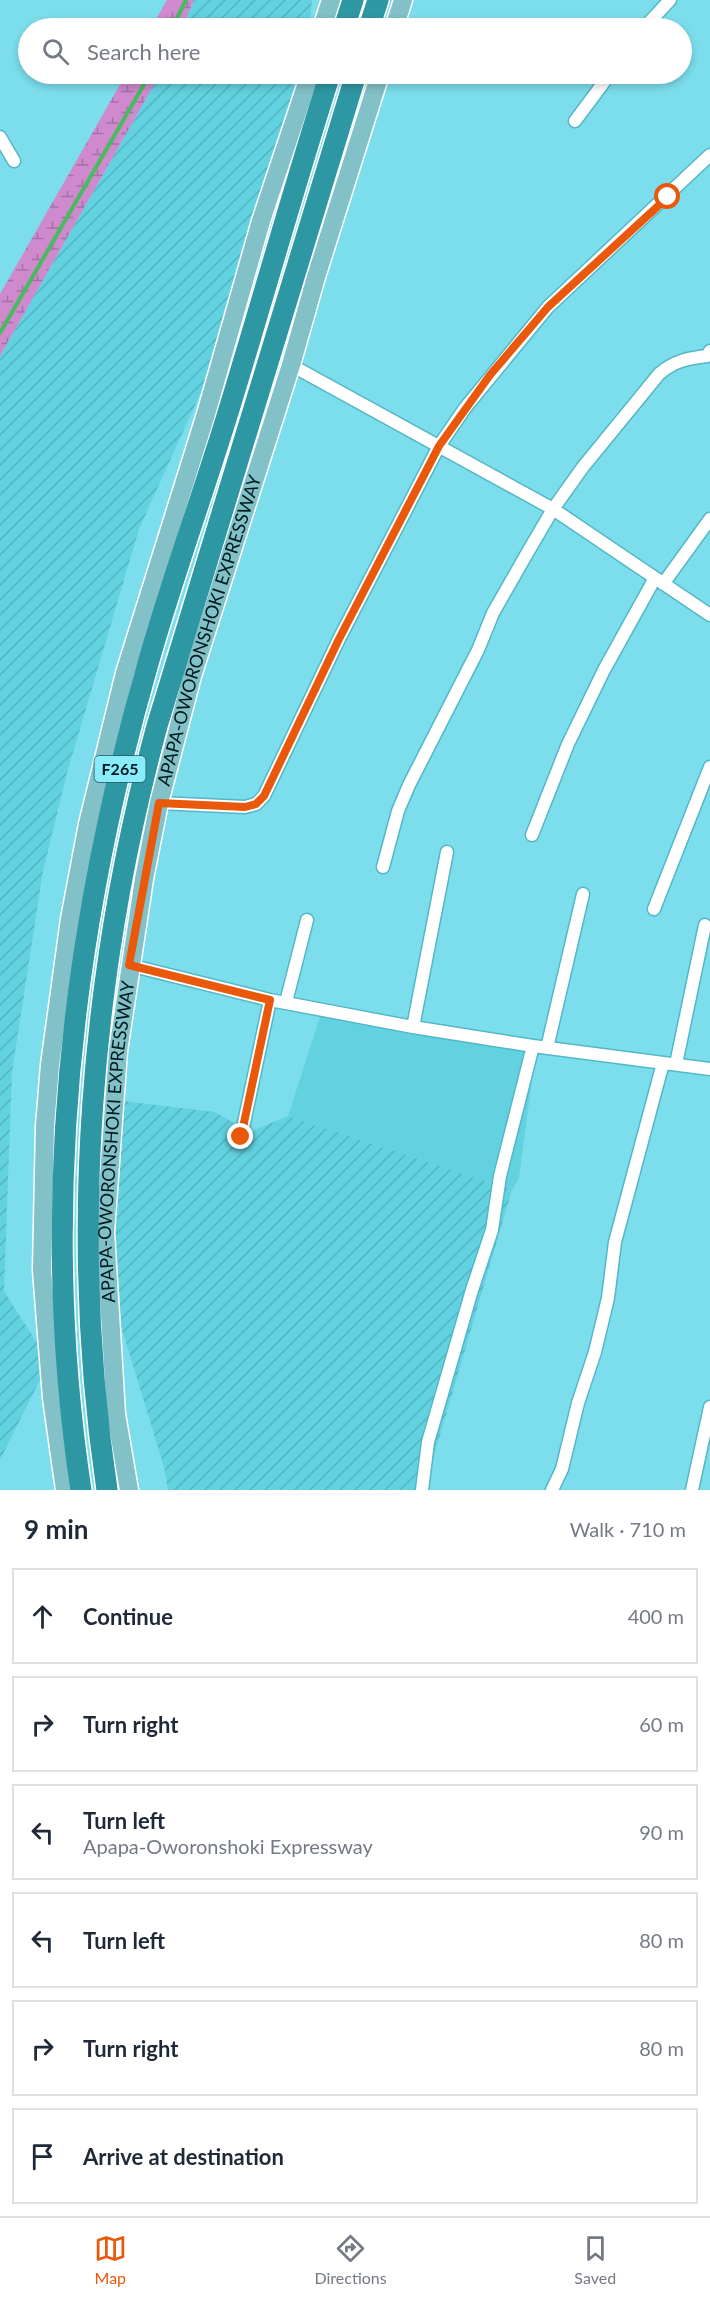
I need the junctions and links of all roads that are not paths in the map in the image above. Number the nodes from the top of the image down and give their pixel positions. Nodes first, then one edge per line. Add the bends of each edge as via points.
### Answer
1 (331, 0) edge
2 (353, 0) edge
3 (378, 0) edge
4 (403, 0) edge
5 (670, 0) edge
6 (325, 18) edge
7 (347, 18) edge
8 (372, 18) edge
9 (397, 18) edge
10 (653, 18) edge
11 (307, 84) edge
12 (327, 84) edge
13 (353, 84) edge
14 (377, 84) edge
15 (603, 84) edge
16 (575, 121) dead end
17 (0, 137) edge
18 (710, 155) edge
19 (14, 161) dead end
20 (710, 351) edge
21 (291, 366) junction
22 (439, 446) junction
23 (553, 509) junction
24 (710, 519) edge
25 (659, 581) junction
26 (710, 615) edge
27 (710, 768) edge
28 (159, 803) junction
29 (532, 835) dead end
30 (447, 852) dead end
31 (383, 867) dead end
32 (583, 894) dead end
33 (654, 909) dead end
34 (307, 920) dead end
35 (705, 925) dead end
36 (129, 965) junction
37 (270, 1000) junction
38 (286, 1002) junction
39 (413, 1027) junction
40 (533, 1046) junction
41 (547, 1048) junction
42 (670, 1063) junction
43 (710, 1069) edge
44 (241, 1137) dead end
45 (710, 1407) edge
46 (65, 1490) edge
47 (81, 1490) edge
48 (107, 1490) edge
49 (129, 1490) edge
50 (422, 1490) edge
51 (552, 1490) edge
52 (692, 1490) edge

1 - 6 main road
2 - 7 highway
3 - 8 highway
4 - 9 main road
5 - 10 street
11 - 46 main road via 125,673 90,813 70,919 47,1106 42,1270 51,1388
12 - 47 highway, F265 via 147,667 100,854 68,1087 60,1246 66,1360
13 - 48 highway, APAPA-OWORONSHOKI EXPRESSWAY / F265 via 157,726 142,782 112,940 89,1145 87,1280 97,1420
14 - 21 main road, APAPA-OWORONSHOKI EXPRESSWAY
15 - 16 street
17 - 19 street
18 - 22 street via 548,307 490,375
20 - 23 street via 707,356 670,365 659,374
21 - 22 street
21 - 28 main road, APAPA-OWORONSHOKI EXPRESSWAY via 192,676
22 - 23 street
22 - 28 street via 339,639 264,796 245,807
23 - 25 street
23 - 31 street via 493,614 409,785
24 - 25 street
25 - 26 street
25 - 29 street via 604,670 568,744
27 - 33 street
28 - 36 main road, APAPA-OWORONSHOKI EXPRESSWAY
30 - 39 street
32 - 41 street
34 - 38 street
35 - 42 street
36 - 37 street
36 - 49 main road, APAPA-OWORONSHOKI EXPRESSWAY via 110,1132 105,1232 116,1414
37 - 38 street
37 - 44 street
38 - 39 street
39 - 40 street
40 - 41 street
40 - 50 street via 500,1176 492,1230 428,1442
41 - 42 street
42 - 43 street
42 - 51 street via 615,1242 608,1298 595,1352
45 - 52 street

